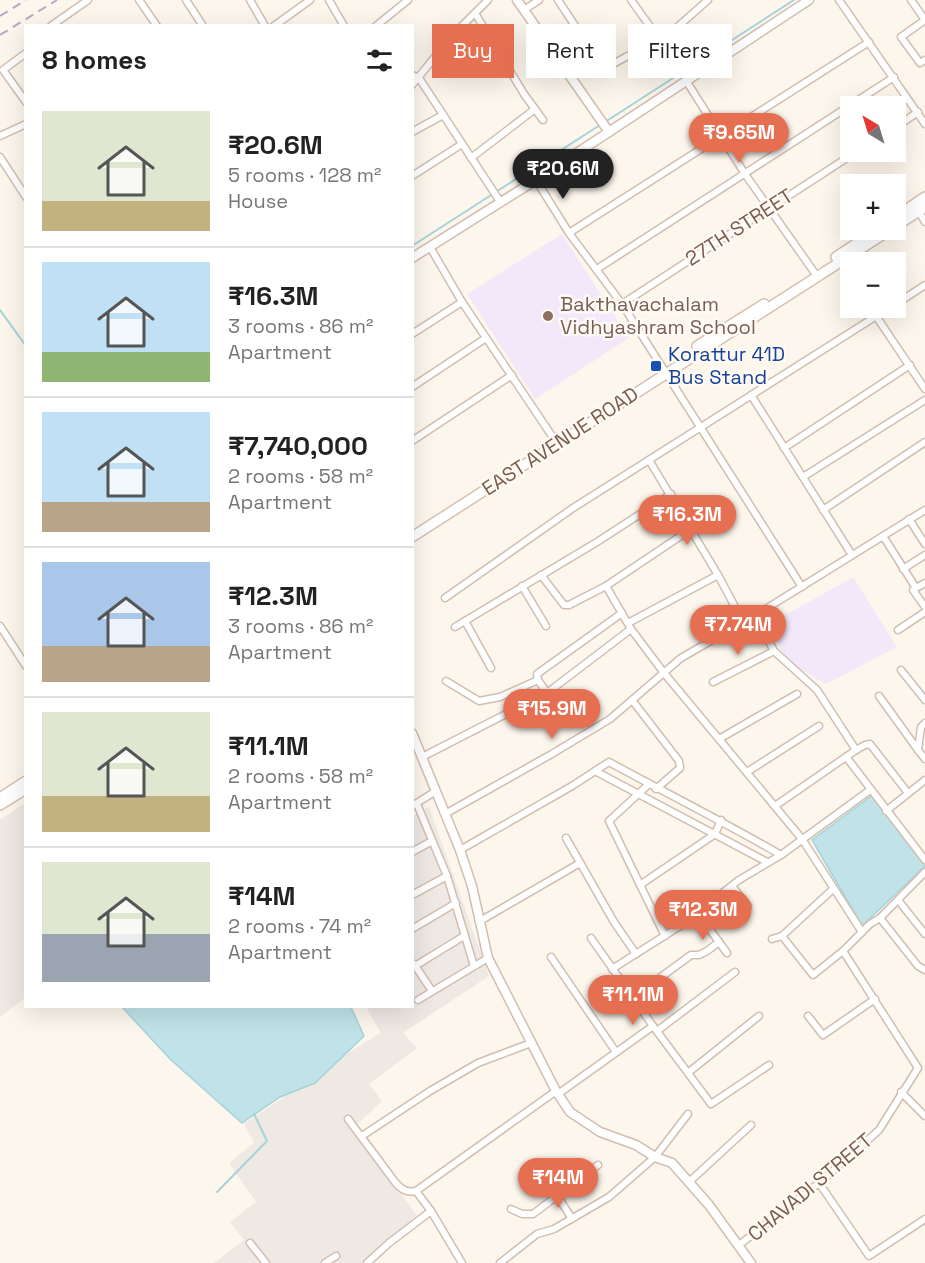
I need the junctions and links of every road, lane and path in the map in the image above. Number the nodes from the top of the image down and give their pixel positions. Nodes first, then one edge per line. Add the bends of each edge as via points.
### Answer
1 (88, 0) edge
2 (140, 0) edge
3 (186, 0) edge
4 (250, 0) edge
5 (310, 0) edge
6 (329, 0) edge
7 (408, 0) edge
8 (488, 0) edge
9 (517, 0) edge
10 (539, 0) edge
11 (558, 0) edge
12 (631, 0) edge
13 (708, 0) edge
14 (809, 0) edge
15 (839, 0) edge
16 (911, 0) edge
17 (524, 10) junction
18 (475, 13) junction
19 (54, 24) edge
20 (156, 24) edge
21 (202, 24) edge
22 (263, 24) edge
23 (277, 24) edge
24 (343, 24) edge
25 (378, 24) edge
26 (534, 24) edge
27 (574, 24) edge
28 (648, 24) edge
29 (681, 24) edge
30 (869, 42) junction
31 (24, 54) edge
32 (922, 61) edge
33 (2, 71) edge
34 (925, 71) edge
35 (416, 76) edge
36 (894, 77) junction
37 (572, 78) edge
38 (687, 82) junction
39 (24, 99) edge
40 (535, 109) junction
41 (918, 112) junction
42 (443, 116) junction
43 (543, 120) dead end
44 (906, 120) edge
45 (925, 124) edge
46 (24, 125) edge
47 (607, 129) junction
48 (414, 131) edge
49 (0, 136) edge
50 (720, 136) junction
51 (462, 144) junction
52 (0, 157) edge
53 (471, 158) junction
54 (840, 162) edge
55 (745, 174) junction
56 (414, 175) edge
57 (536, 180) junction
58 (24, 194) edge
59 (497, 196) junction
60 (925, 197) edge
61 (769, 207) junction
62 (919, 207) edge
63 (906, 218) edge
64 (925, 222) edge
65 (569, 233) junction
66 (862, 240) edge
67 (874, 240) edge
68 (430, 247) junction
69 (414, 257) edge
70 (597, 269) junction
71 (814, 272) junction
72 (925, 285) edge
73 (906, 297) edge
74 (462, 302) junction
75 (622, 304) junction
76 (873, 318) edge
77 (877, 318) edge
78 (414, 333) edge
79 (486, 338) junction
80 (910, 366) junction
81 (664, 371) junction
82 (512, 375) junction
83 (414, 386) edge
84 (925, 389) edge
85 (751, 395) junction
86 (925, 400) edge
87 (700, 428) junction
88 (554, 439) junction
89 (414, 440) edge
90 (925, 442) edge
91 (784, 448) junction
92 (650, 460) junction
93 (803, 477) junction
94 (671, 494) junction
95 (823, 510) junction
96 (925, 510) edge
97 (909, 519) junction
98 (414, 529) edge
99 (691, 529) junction
100 (414, 536) edge
101 (883, 536) junction
102 (925, 544) edge
103 (852, 555) junction
104 (925, 555) edge
105 (903, 569) junction
106 (541, 575) junction
107 (718, 575) junction
108 (925, 583) edge
109 (522, 586) junction
110 (606, 586) junction
111 (802, 587) junction
112 (913, 590) dead end
113 (445, 598) dead end
114 (925, 607) edge
115 (925, 612) edge
116 (622, 613) junction
117 (755, 615) junction
118 (465, 621) junction
119 (743, 622) junction
120 (0, 626) edge
121 (546, 626) dead end
122 (629, 626) junction
123 (455, 627) dead end
124 (898, 630) dead end
125 (774, 651) junction
126 (24, 663) edge
127 (491, 668) dead end
128 (901, 670) dead end
129 (664, 673) junction
130 (446, 681) dead end
131 (538, 681) junction
132 (714, 682) dead end
133 (547, 693) junction
134 (797, 694) dead end
135 (879, 696) dead end
136 (632, 700) junction
137 (925, 700) edge
138 (925, 723) edge
139 (819, 726) dead end
140 (414, 737) edge
141 (719, 739) junction
142 (856, 750) junction
143 (918, 750) junction
144 (424, 756) junction
145 (847, 758) junction
146 (925, 759) edge
147 (595, 771) junction
148 (747, 772) junction
149 (925, 780) edge
150 (24, 782) edge
151 (650, 784) junction
152 (656, 789) junction
153 (24, 790) edge
154 (870, 790) junction
155 (436, 791) junction
156 (908, 793) junction
157 (640, 795) junction
158 (0, 798) edge
159 (0, 805) edge
160 (415, 805) edge
161 (775, 806) junction
162 (886, 811) junction
163 (445, 814) junction
164 (721, 820) junction
165 (715, 834) junction
166 (566, 838) dead end
167 (802, 839) junction
168 (432, 841) junction
169 (460, 850) junction
170 (414, 851) edge
171 (781, 855) junction
172 (925, 860) edge
173 (767, 862) junction
174 (580, 863) junction
175 (925, 872) edge
176 (447, 876) junction
177 (640, 885) junction
178 (732, 886) junction
179 (834, 889) junction
180 (414, 894) edge
181 (898, 900) junction
182 (456, 903) junction
183 (748, 906) dead end
184 (698, 913) junction
185 (880, 918) junction
186 (480, 921) junction
187 (414, 928) edge
188 (862, 932) junction
189 (925, 934) edge
190 (465, 936) junction
191 (666, 936) junction
192 (782, 936) junction
193 (591, 938) dead end
194 (772, 939) dead end
195 (719, 942) junction
196 (843, 951) junction
197 (728, 953) dead end
198 (636, 954) junction
199 (551, 957) dead end
200 (488, 958) junction
201 (414, 965) edge
202 (474, 966) junction
203 (612, 969) junction
204 (925, 970) edge
205 (735, 972) dead end
206 (661, 976) dead end
207 (432, 991) junction
208 (875, 999) junction
209 (418, 1000) dead end
210 (759, 1016) dead end
211 (808, 1016) dead end
212 (655, 1028) junction
213 (531, 1043) junction
214 (616, 1052) junction
215 (925, 1062) edge
216 (769, 1065) dead end
217 (918, 1068) junction
218 (689, 1072) junction
219 (557, 1092) junction
220 (901, 1092) junction
221 (688, 1114) dead end
222 (925, 1116) edge
223 (348, 1119) dead end
224 (751, 1125) dead end
225 (362, 1136) junction
226 (655, 1157) junction
227 (598, 1165) dead end
228 (689, 1182) junction
229 (819, 1183) junction
230 (416, 1191) junction
231 (557, 1195) junction
232 (511, 1209) dead end
233 (431, 1211) junction
234 (572, 1219) junction
235 (925, 1219) edge
236 (250, 1244) dead end
237 (739, 1245) junction
238 (336, 1256) dead end
239 (266, 1263) edge
240 (325, 1263) edge
241 (367, 1263) edge
242 (462, 1263) edge
243 (500, 1263) edge
244 (751, 1263) edge

1 - 19 street
2 - 20 street
3 - 21 street
4 - 22 street
5 - 23 street
6 - 24 street
7 - 25 street
8 - 18 street
9 - 17 street
10 - 17 street
11 - 27 street
12 - 28 street
13 - 29 street
14 - 38 street
15 - 30 street
16 - 32 street via 925,20 901,37
17 - 26 street
18 - 35 street
18 - 40 street
30 - 36 street
30 - 50 street
31 - 33 street
32 - 34 street
33 - 39 street
35 - 42 street
36 - 41 street
36 - 55 street
37 - 47 street
38 - 47 street
38 - 50 street
40 - 43 street
40 - 53 street
41 - 44 street
41 - 45 street
42 - 48 street
42 - 51 street
46 - 49 street
47 - 57 street
50 - 55 street
50 - 65 street
51 - 53 street
51 - 56 street
52 - 58 street
53 - 59 street
54 - 61 street, 27TH STREET
55 - 61 street
55 - 70 street
57 - 59 street
57 - 65 street
59 - 68 street
60 - 62 main road
61 - 71 street
61 - 75 street, 27TH STREET
62 - 63 main road
62 - 64 street
65 - 70 street
66 - 71 main road, EAST AVENUE ROAD
67 - 81 main road, EAST AVENUE ROAD
68 - 69 street
68 - 74 street
70 - 75 street
71 - 81 main road, EAST AVENUE ROAD
72 - 73 street
74 - 78 street
74 - 79 street
75 - 81 street
76 - 85 street
77 - 80 street
79 - 82 street
79 - 83 street
80 - 84 street
80 - 91 street
81 - 87 street
81 - 88 main road, EAST AVENUE ROAD
81 - 100 main road, EAST AVENUE ROAD
82 - 88 street
82 - 89 street
85 - 87 street
85 - 91 street
86 - 93 street
87 - 92 street
87 - 111 street
88 - 98 main road, EAST AVENUE ROAD
90 - 95 street
91 - 93 street
92 - 94 street
92 - 113 street via 573,508
93 - 95 street
94 - 99 street
94 - 106 street
95 - 103 street
96 - 97 street
97 - 101 street
97 - 102 street
99 - 107 street
99 - 110 street
101 - 103 street
101 - 105 street
103 - 111 street
104 - 105 street
105 - 108 street via 916,588
106 - 109 street
106 - 110 street via 566,605
107 - 119 street
107 - 122 street
109 - 118 street
109 - 121 street
110 - 116 street
111 - 117 street
112 - 114 street
115 - 124 street
116 - 122 street
116 - 131 street via 537,674
117 - 119 street
117 - 125 street
118 - 123 street
118 - 127 street
119 - 129 street via 681,658
120 - 126 street
122 - 129 street
122 - 133 street
125 - 132 street
125 - 142 street via 817,690
128 - 137 street
129 - 136 street
129 - 141 street
130 - 131 street via 479,701
131 - 133 street
133 - 144 street
134 - 141 street
135 - 143 street
136 - 152 street via 679,761 677,772
136 - 163 street via 610,719
138 - 143 street
139 - 148 street
140 - 144 street
141 - 148 street
142 - 145 street
142 - 156 street via 870,744
143 - 146 street
144 - 155 street
145 - 154 street
145 - 161 street
147 - 151 street via 609,762
147 - 157 street
147 - 169 street
148 - 161 street
149 - 156 street
150 - 158 main road
151 - 152 street
151 - 157 street
152 - 164 street
153 - 159 main road
154 - 162 street
154 - 167 street
155 - 160 street
155 - 163 street
156 - 162 street
157 - 165 street
157 - 177 street via 609,821
160 - 168 street
161 - 167 street
162 - 172 street
163 - 169 street
164 - 165 street
164 - 171 street
165 - 173 street
165 - 177 street
166 - 174 street
167 - 171 street
167 - 179 street
168 - 170 street
168 - 176 street
169 - 186 street
171 - 173 street
173 - 178 street
174 - 186 street
174 - 198 street
175 - 181 street
176 - 180 street
176 - 182 street
177 - 191 street
178 - 183 street
178 - 184 street
179 - 188 street
179 - 192 street
181 - 185 street
181 - 189 street
182 - 187 street
182 - 190 street
184 - 191 street
184 - 195 street
185 - 188 street
185 - 204 street
186 - 200 street
188 - 196 street
190 - 201 street
190 - 202 street
191 - 198 street
192 - 194 street
192 - 196 street via 813,975
193 - 203 street
195 - 197 street
195 - 206 street
196 - 208 street
198 - 203 street
199 - 214 street
200 - 202 street
200 - 213 street
201 - 207 street
202 - 207 street
203 - 212 street
205 - 212 street
207 - 209 street
208 - 211 street via 823,1035
208 - 217 street
210 - 218 street
212 - 214 street
212 - 218 street
213 - 219 street
213 - 225 street via 478,1063
214 - 219 street
215 - 217 street, CHAVADI STREET
216 - 218 street via 711,1104
217 - 220 street, CHAVADI STREET
219 - 226 street via 570,1112 600,1132 636,1145
219 - 230 street
220 - 222 street
220 - 229 street, CHAVADI STREET via 879,1130
221 - 226 street
223 - 225 street
224 - 228 street
225 - 230 street via 402,1190
226 - 228 street via 672,1163
226 - 234 street via 609,1197
227 - 231 street
228 - 237 street
229 - 235 street via 869,1256
229 - 237 street, CHAVADI STREET
230 - 233 street
231 - 232 street via 533,1214
231 - 234 street
233 - 241 street
233 - 242 street
234 - 243 street via 537,1234
236 - 239 street
237 - 244 street
238 - 240 street

